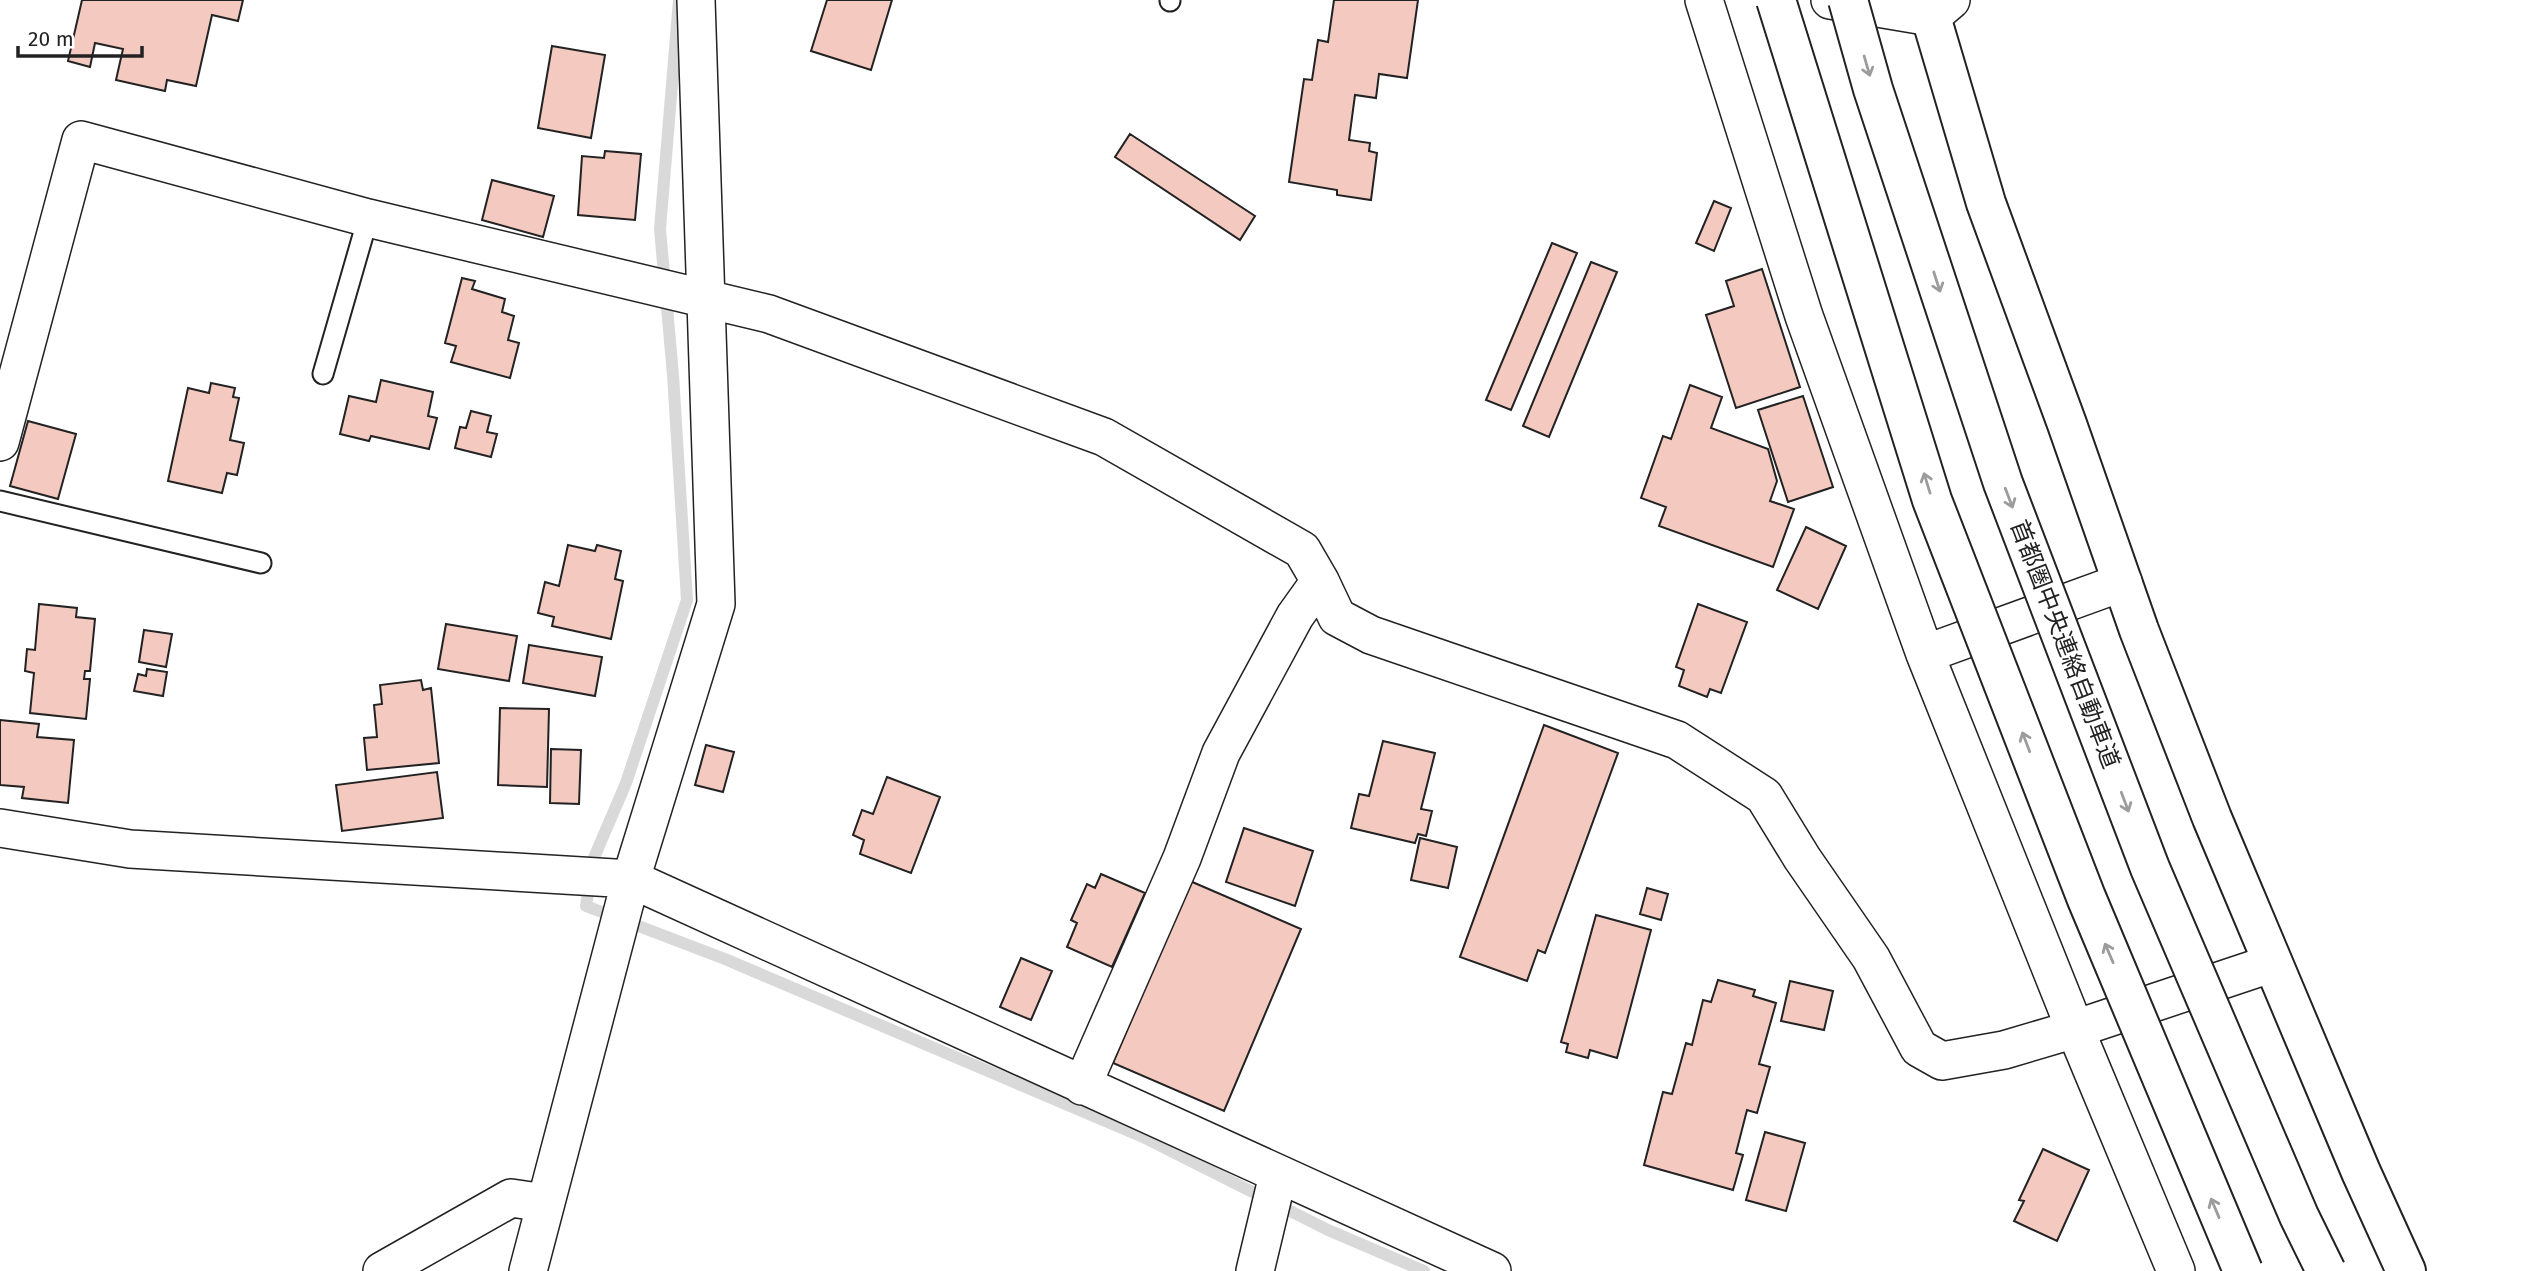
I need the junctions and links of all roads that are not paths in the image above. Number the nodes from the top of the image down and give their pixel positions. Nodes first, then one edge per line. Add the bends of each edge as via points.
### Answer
1 (696, 0) edge
2 (1704, 0) edge
3 (1776, 0) edge
4 (1830, 0) edge
5 (1848, 0) edge
6 (1936, 6) edge
7 (369, 218) junction
8 (705, 300) junction
9 (323, 374) dead end
10 (0, 442) edge
11 (0, 501) edge
12 (261, 564) dead end
13 (1320, 581) junction
14 (2123, 582) junction
15 (1924, 654) junction
16 (0, 828) edge
17 (631, 879) junction
18 (2273, 963) junction
19 (2075, 1029) junction
20 (1082, 1086) junction
21 (1278, 1175) junction
22 (545, 1203) junction
23 (382, 1271) edge
24 (528, 1271) edge
25 (1255, 1271) edge
26 (1492, 1271) edge
27 (2176, 1271) edge
28 (2243, 1271) edge
29 (2326, 1271) edge
30 (2406, 1271) edge

1 - 8 street
2 - 15 street via 1804,316
28 -> 3 main road, bridge via 2086,897 1932,500
4 - 6 street
5 -> 29 main road, 首都圏中央連絡自動車道, bridge via 2003,483 2150,868
6 - 14 main road via 1986,203
7 - 8 street
7 - 9 lane
7 - 10 street via 81,140
8 - 13 street via 769,314 1104,437 1302,550
8 - 17 street via 716,604
11 - 12 lane
13 - 19 street via 1337,617 1371,635 1677,740 1764,796 1871,958 1919,1048 1942,1061
13 - 20 street via 1294,616 1221,752 1182,858
14 - 15 street
14 - 18 main road via 2212,818
15 - 19 street
16 - 17 street via 130,849
17 - 20 street
17 - 22 street
18 - 19 street
18 - 30 main road
19 - 27 street
20 - 21 street
21 - 25 street
21 - 26 street
22 - 23 street via 511,1198
22 - 24 street

